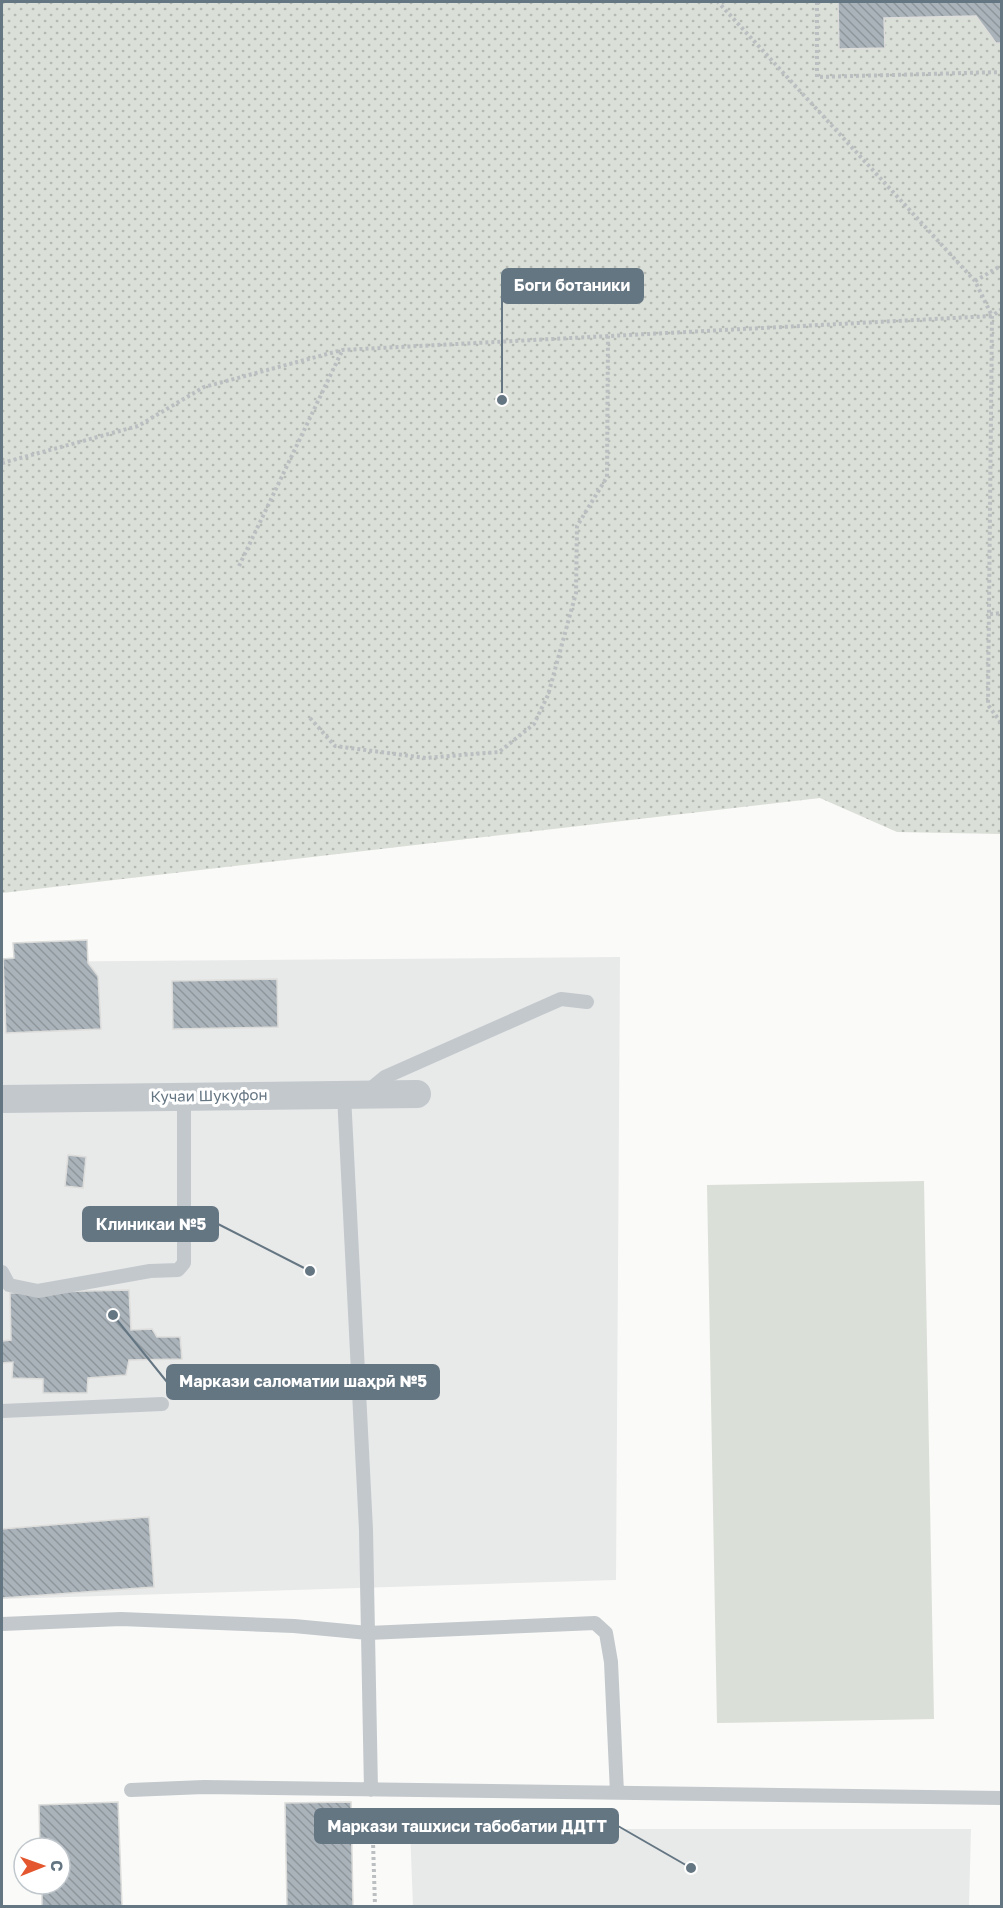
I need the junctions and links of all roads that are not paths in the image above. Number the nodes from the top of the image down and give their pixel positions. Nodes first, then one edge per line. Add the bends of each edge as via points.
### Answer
1 (587, 1002) dead end
2 (354, 1094) junction
3 (417, 1094) dead end
4 (184, 1096) junction
5 (2, 1099) edge
6 (2, 1272) edge
7 (162, 1404) dead end
8 (2, 1411) edge
9 (2, 1624) edge
10 (368, 1633) junction
11 (131, 1790) dead end
12 (371, 1790) junction
13 (617, 1793) junction
14 (1002, 1798) edge

1 - 2 lane via 561,999
2 - 3 street, Кучаи Шукуфон
2 - 4 street, Кучаи Шукуфон
2 - 10 lane
4 - 5 street, Кучаи Шукуфон
4 - 6 lane via 184,1263 178,1269 38,1291 9,1285
7 - 8 lane
9 - 10 lane via 121,1619
10 - 12 lane
10 - 13 lane via 595,1623 606,1633 611,1662
11 - 12 lane
12 - 13 lane
13 - 14 lane

